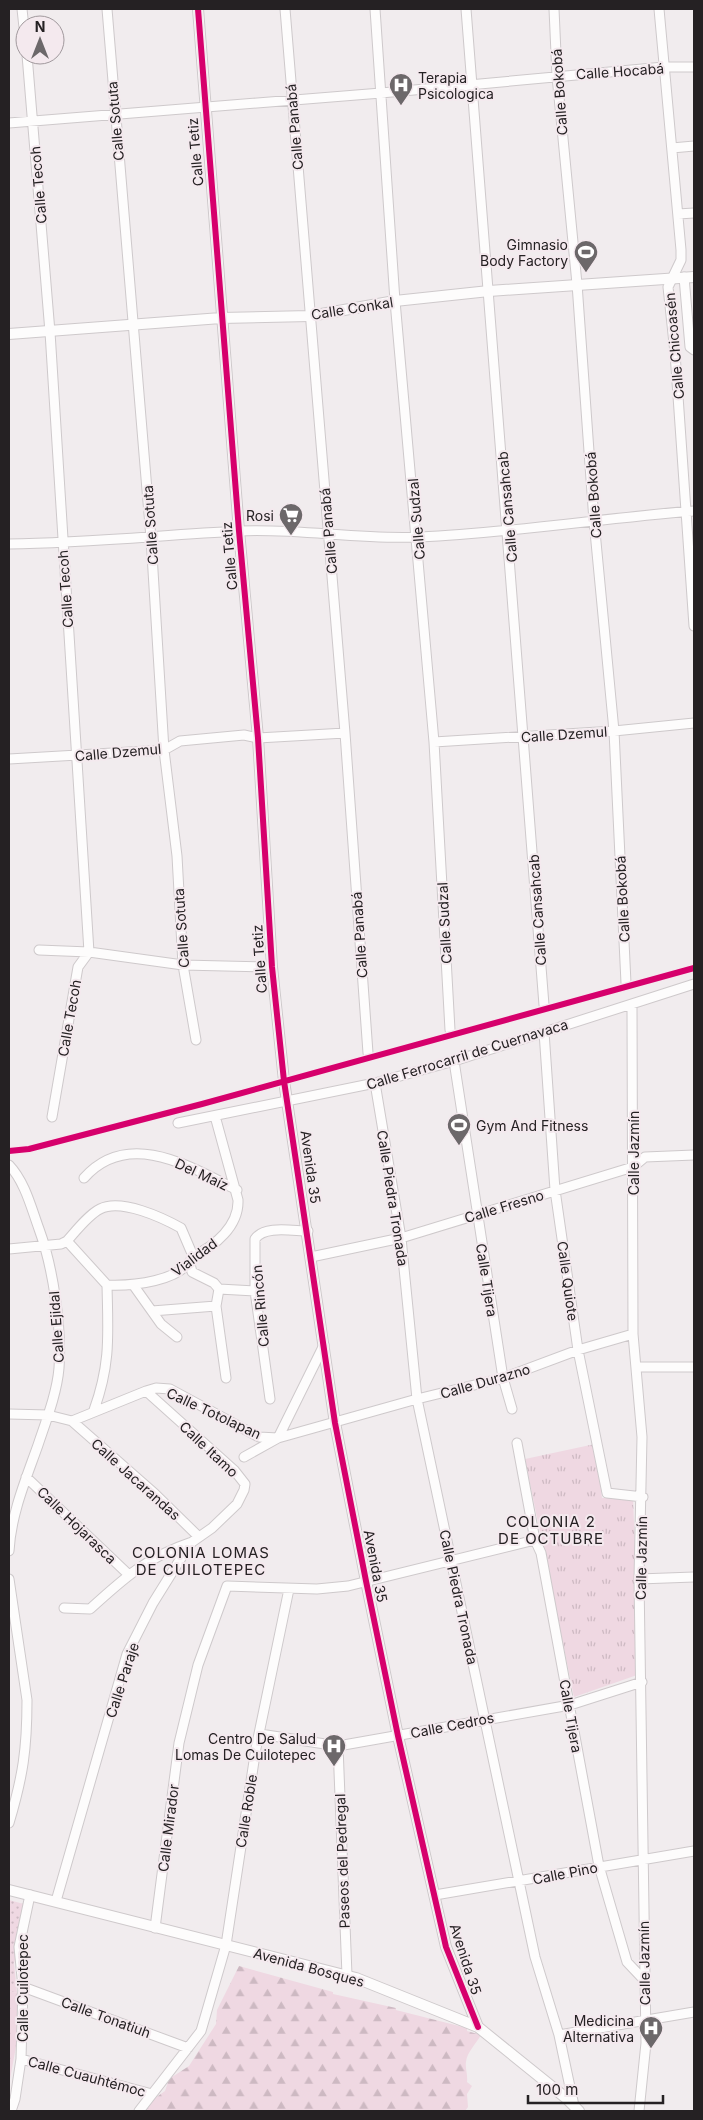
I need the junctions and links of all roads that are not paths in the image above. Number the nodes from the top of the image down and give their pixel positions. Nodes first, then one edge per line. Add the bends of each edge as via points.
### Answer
1 (107, 9) edge
2 (198, 9) edge
3 (285, 9) edge
4 (375, 9) edge
5 (466, 9) edge
6 (554, 9) edge
7 (659, 9) edge
8 (28, 65) edge
9 (664, 67) junction
10 (694, 67) edge
11 (556, 76) junction
12 (472, 84) junction
13 (381, 93) junction
14 (292, 101) junction
15 (204, 107) junction
16 (114, 113) junction
17 (33, 120) junction
18 (9, 123) edge
19 (694, 146) edge
20 (672, 148) junction
21 (694, 213) edge
22 (678, 214) junction
23 (689, 277) edge
24 (671, 278) junction
25 (577, 284) junction
26 (489, 291) junction
27 (396, 301) junction
28 (310, 316) junction
29 (221, 318) junction
30 (133, 325) junction
31 (50, 332) junction
32 (9, 334) edge
33 (694, 350) edge
34 (690, 512) edge
35 (594, 521) junction
36 (239, 531) junction
37 (508, 531) junction
38 (328, 534) junction
39 (418, 537) junction
40 (151, 538) junction
41 (62, 543) junction
42 (9, 544) edge
43 (694, 626) edge
44 (694, 722) edge
45 (614, 731) junction
46 (345, 733) junction
47 (525, 737) junction
48 (258, 738) junction
49 (434, 742) junction
50 (164, 750) junction
51 (78, 755) junction
52 (9, 760) edge
53 (39, 950) dead end
54 (89, 952) junction
55 (183, 966) junction
56 (272, 967) junction
57 (626, 983) dead end
58 (694, 984) edge
59 (632, 1004) junction
60 (544, 1005) dead end
61 (450, 1030) dead end
62 (544, 1032) junction
63 (196, 1040) dead end
64 (368, 1053) dead end
65 (454, 1061) junction
66 (375, 1083) junction
67 (288, 1100) junction
68 (215, 1116) junction
69 (52, 1117) dead end
70 (178, 1123) dead end
71 (694, 1155) edge
72 (9, 1165) edge
73 (633, 1167) junction
74 (84, 1178) dead end
75 (236, 1190) junction
76 (555, 1190) junction
77 (477, 1214) junction
78 (308, 1231) junction
79 (401, 1238) junction
80 (66, 1241) junction
81 (45, 1246) junction
82 (9, 1249) edge
83 (311, 1257) junction
84 (191, 1260) junction
85 (106, 1285) junction
86 (134, 1286) junction
87 (219, 1289) junction
88 (255, 1291) junction
89 (216, 1306) junction
90 (152, 1311) junction
91 (633, 1334) junction
92 (177, 1337) dead end
93 (324, 1345) junction
94 (578, 1350) junction
95 (636, 1367) junction
96 (694, 1367) edge
97 (226, 1378) dead end
98 (503, 1378) junction
99 (146, 1391) junction
100 (270, 1399) dead end
101 (417, 1399) junction
102 (512, 1409) dead end
103 (94, 1410) junction
104 (9, 1414) edge
105 (48, 1415) junction
106 (72, 1421) junction
107 (335, 1423) junction
108 (278, 1438) junction
109 (517, 1443) dead end
110 (244, 1457) dead end
111 (26, 1476) junction
112 (244, 1490) joint
113 (643, 1496) junction
114 (196, 1540) junction
115 (535, 1540) junction
116 (9, 1551) edge
117 (451, 1560) junction
118 (128, 1574) junction
119 (694, 1577) edge
120 (9, 1579) edge
121 (639, 1579) junction
122 (366, 1581) junction
123 (289, 1589) junction
124 (64, 1608) dead end
125 (11, 1613) edge
126 (642, 1682) junction
127 (570, 1705) junction
128 (486, 1719) junction
129 (260, 1734) junction
130 (398, 1736) junction
131 (338, 1746) junction
132 (9, 1823) edge
133 (694, 1851) edge
134 (642, 1859) junction
135 (599, 1866) junction
136 (519, 1882) junction
137 (9, 1890) edge
138 (435, 1894) junction
139 (30, 1895) junction
140 (56, 1901) junction
141 (155, 1928) junction
142 (226, 1945) junction
143 (347, 1975) junction
144 (644, 1980) junction
145 (23, 1987) junction
146 (694, 2012) edge
147 (645, 2021) junction
148 (478, 2027) junction
149 (559, 2035) junction
150 (188, 2048) junction
151 (21, 2059) junction
152 (152, 2094) junction
153 (576, 2109) edge
154 (11, 2111) edge
155 (138, 2111) edge
156 (639, 2111) edge

1 - 16 street, Calle Sotuta
2 - 15 street, Calle Tetiz
3 - 14 street, Calle Panabá
4 - 13 street, Calle Sudzal
5 - 12 street, Calle Cansahcab
6 - 11 street, Calle Bokobá
7 - 9 street, Calle Chicoasén
8 - 17 street, Calle Tecoh
9 - 10 street, Calle Hocabá
9 - 11 street, Calle Hocabá
9 - 20 street, Calle Chicoasén
11 - 12 street, Calle Hocabá
11 - 25 street, Calle Bokobá
12 - 13 street, Calle Hocabá
12 - 26 street, Calle Cansahcab
13 - 14 street, Calle Hocabá
13 - 27 street, Calle Sudzal
14 - 15 street, Calle Hocabá
14 - 28 street, Calle Panabá
15 - 16 street, Calle Hocabá
15 - 29 street, Calle Tetiz
16 - 17 street, Calle Hocabá
16 - 30 street, Calle Sotuta
17 - 18 street, Calle Hocabá
17 - 31 street, Calle Tecoh
19 - 20 street
20 - 22 street, Calle Chicoasén
21 - 22 street
22 - 24 street, Calle Chicoasén via 681,260
23 - 24 street, Calle Conkal
23 - 33 street via 690,347
24 - 25 street, Calle Conkal
24 - 34 street, Calle Chicoasén via 668,287
25 - 26 street, Calle Conkal
25 - 35 street, Calle Bokobá
26 - 27 street, Calle Conkal
26 - 37 street, Calle Cansahcab
27 - 28 street, Calle Conkal
27 - 39 street, Calle Sudzal
28 - 29 street, Calle Conkal
28 - 38 street, Calle Panabá
29 - 30 street, Calle Conkal
29 - 36 street, Calle Tetiz
30 - 31 street, Calle Conkal
30 - 40 street, Calle Sotuta
31 - 32 street, Calle Conkal
31 - 41 street, Calle Tecoh
34 - 35 street
34 - 43 street, Calle Chicoasén
35 - 37 street
35 - 45 street, Calle Bokobá
36 - 38 street via 284,530
36 - 40 street
36 - 48 street, Calle Tetiz
37 - 39 street
37 - 47 street, Calle Cansahcab
38 - 39 street
38 - 46 street, Calle Panabá
39 - 49 street, Calle Sudzal
40 - 41 street
40 - 50 street, Calle Sotuta
41 - 42 street
41 - 51 street, Calle Tecoh
44 - 45 street, Calle Dzemul
45 - 47 street, Calle Dzemul
45 - 57 street, Calle Bokobá
46 - 48 street, Calle Dzemul
46 - 64 street, Calle Panabá
47 - 49 street, Calle Dzemul
47 - 60 street, Calle Cansahcab
48 - 50 street, Calle Dzemul via 244,735 180,741
48 - 56 street, Calle Tetiz
49 - 61 street, Calle Sudzal
50 - 51 street, Calle Dzemul
50 - 55 street, Calle Sotuta via 177,856
51 - 52 street, Calle Dzemul
51 - 54 street, Calle Tecoh
53 - 54 street
54 - 55 street
54 - 69 street, Calle Tecoh via 78,967
55 - 56 street
55 - 63 street, Calle Sotuta
56 - 67 street, Calle Tetiz
58 - 59 street, Calle Ferrocarril de Cuernavaca
59 - 62 street, Calle Ferrocarril de Cuernavaca
59 - 73 street, Calle Jazmín
62 - 65 street, Calle Ferrocarril de Cuernavaca
62 - 76 street, Calle Quiote
65 - 66 street, Calle Ferrocarril de Cuernavaca
65 - 77 street, Calle Tijera
66 - 67 street, Calle Ferrocarril de Cuernavaca
66 - 79 street, Calle Piedra Tronada
67 - 68 street, Calle Ferrocarril de Cuernavaca
67 - 78 street, Avenida 35
68 - 70 street, Calle Ferrocarril de Cuernavaca
68 - 75 street, Vialidad
71 - 73 street, Calle Fresno via 645,1157
72 - 81 street, Calle Ejidal via 21,1179
73 - 76 street, Calle Fresno
73 - 91 street, Calle Jazmín
74 - 75 street, Del Maíz via 116,1157 149,1153 185,1164
75 - 84 street, Vialidad via 238,1213 233,1223 208,1249
76 - 77 street, Calle Fresno
76 - 94 street, Calle Quiote
77 - 79 street, Calle Fresno
77 - 98 street, Calle Tijera
78 - 83 street, Avenida 35
78 - 88 street, Calle Rincón via 266,1231 259,1234 255,1239
79 - 83 street, Calle Fresno
79 - 101 street, Calle Piedra Tronada
80 - 81 street
80 - 84 street via 99,1209 121,1206 143,1211 182,1228
80 - 85 street
81 - 82 street
81 - 105 street, Calle Ejidal via 52,1271 59,1348 59,1370
83 - 93 street, Avenida 35
84 - 86 street, Vialidad via 168,1277
84 - 87 street via 192,1272
85 - 86 street, Vialidad
85 - 103 street via 108,1348 104,1382
86 - 90 street
87 - 88 street
87 - 89 street
88 - 100 street, Calle Rincón
89 - 90 street
89 - 97 street
90 - 92 street via 160,1324
91 - 94 street, Calle Durazno
91 - 95 street, Calle Jazmín
93 - 107 street, Avenida 35
93 - 108 street
94 - 98 street, Calle Durazno
94 - 113 street, Calle Quiote via 607,1493
95 - 96 street
95 - 113 street, Calle Jazmín
98 - 101 street, Calle Durazno
98 - 102 street, Calle Tijera
99 - 103 street, Calle Totolapan
99 - 108 street, Calle Totolapan via 170,1389 259,1436
99 - 112 street, Calle Itamo via 234,1470 245,1484
101 - 107 street, Calle Durazno
101 - 117 street, Calle Piedra Tronada
103 - 106 street, Calle Totolapan
104 - 105 street
105 - 106 street
105 - 111 street, Calle Ejidal
106 - 114 street, Calle Jacarandas via 155,1494
107 - 108 street, Calle Totolapan
107 - 122 street, Avenida 35
108 - 110 street
109 - 115 street, Calle Tijera
111 - 116 street, Calle Ejidal
111 - 118 street, Calle Hojarasca
112 - 114 street, Calle Paraje via 237,1504
113 - 121 street, Calle Jazmín
114 - 118 street via 164,1551
114 - 140 street, Calle Paraje via 153,1603 127,1654
115 - 117 street
115 - 127 street, Calle Tijera via 541,1553
117 - 122 street
117 - 128 street, Calle Piedra Tronada
118 - 124 street via 90,1609
119 - 121 street
120 - 125 street
121 - 126 street, Calle Jazmín
122 - 123 street via 333,1588
122 - 130 street, Avenida 35
123 - 129 street, Calle Roble
123 - 141 street, Calle Mirador via 228,1586 198,1665 179,1743
125 - 132 street via 27,1700 27,1735 20,1788
126 - 127 street, Calle Cedros
126 - 134 street, Calle Jazmín
127 - 128 street, Calle Cedros
127 - 135 street, Calle Tijera
128 - 130 street, Calle Cedros
128 - 136 street, Calle Piedra Tronada
129 - 131 street, Calle Cedros
129 - 142 street, Calle Roble
130 - 131 street, Calle Cedros
130 - 138 street, Avenida 35
131 - 143 street, Paseos del Pedregal
133 - 134 street, Calle Pino
134 - 135 street, Calle Pino
134 - 144 street, Calle Jazmín
135 - 136 street, Calle Pino
135 - 144 street, Calle Tijera via 627,1962
136 - 138 street, Calle Pino
136 - 149 street, Calle Piedra Tronada via 535,1957
137 - 139 street, Avenida Bosques
138 - 148 street, Avenida 35 via 446,1948
139 - 140 street, Avenida Bosques
139 - 145 street, Calle Cuilotepec via 19,1948
140 - 141 street, Avenida Bosques
141 - 142 street, Avenida Bosques
142 - 143 street, Avenida Bosques
142 - 150 street, Calle Roble via 201,2031
143 - 148 street, Avenida Bosques
144 - 147 street, Calle Jazmín
145 - 150 street, Calle Tonatiuh
145 - 151 street, Calle Cuilotepec
146 - 147 street
147 - 149 street
147 - 156 street, Calle Jazmín
148 - 153 street, Avenida Bosques
149 - 153 street, Calle Piedra Tronada
150 - 152 street, Calle Roble
151 - 152 street, Calle Cuauhtémoc
151 - 154 street, Calle Cuilotepec
152 - 155 street, Calle Roble

